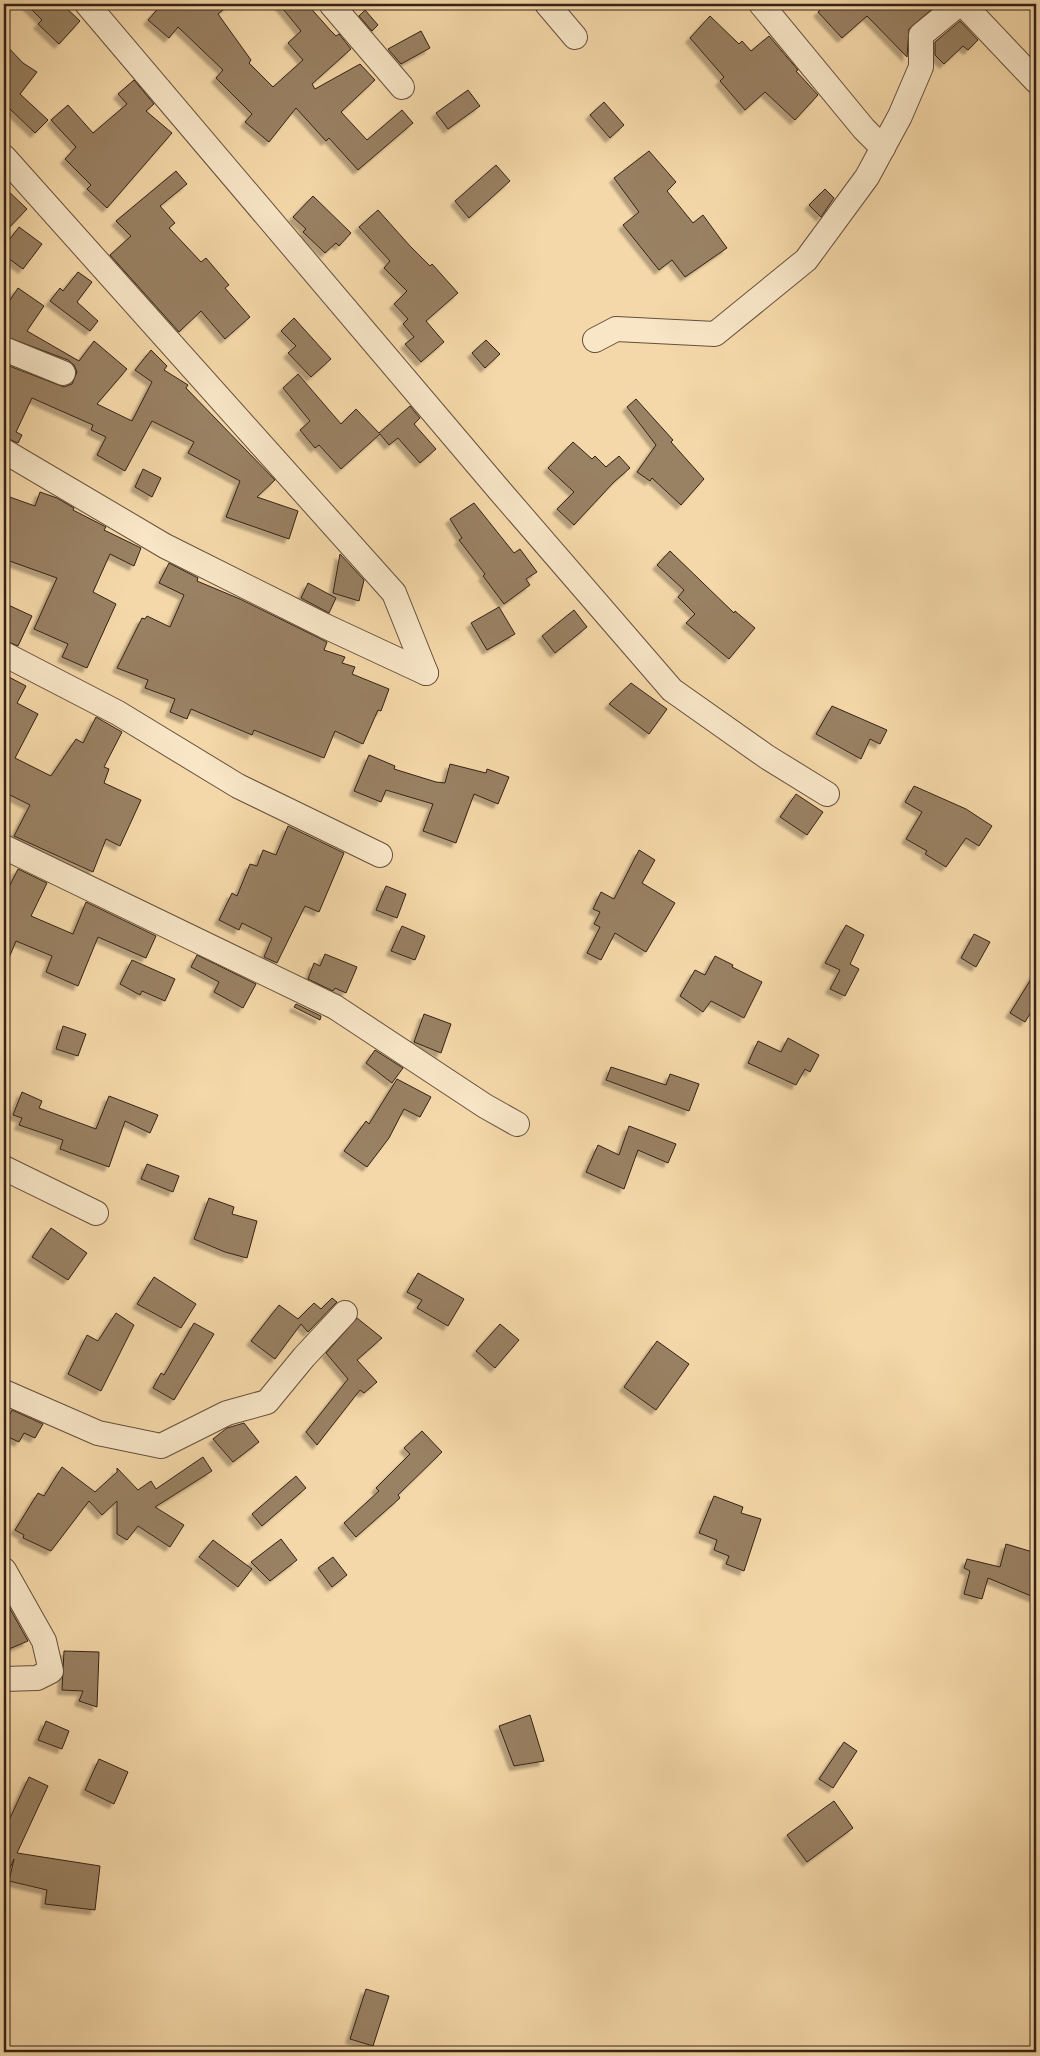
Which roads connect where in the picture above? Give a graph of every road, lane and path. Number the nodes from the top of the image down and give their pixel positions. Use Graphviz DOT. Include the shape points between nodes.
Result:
graph roads {
  1 [pos="87,4"];
  2 [pos="331,4"];
  3 [pos="547,4"];
  4 [pos="761,4"];
  5 [pos="959,4"];
  6 [pos="970,13"];
  7 [pos="575,37"];
  8 [pos="1036,81"];
  9 [pos="402,88"];
  10 [pos="883,148"];
  11 [pos="4,157"];
  12 [pos="595,340"];
  13 [pos="4,349"];
  14 [pos="63,373"];
  15 [pos="4,451"];
  16 [pos="4,654"];
  17 [pos="827,794"];
  18 [pos="4,847"];
  19 [pos="380,855"];
  20 [pos="517,1124"];
  21 [pos="4,1168"];
  22 [pos="96,1213"];
  23 [pos="345,1313"];
  24 [pos="4,1392"];
  25 [pos="4,1570"];
  26 [pos="4,1679"];
  1 -- 17 [label="street" via="672,690 767,757"];
  2 -- 9 [label="street"];
  3 -- 7 [label="street"];
  4 -- 10 [label="street" via="864,130"];
  5 -- 10 [label="street" via="921,35 921,66"];
  6 -- 8 [label="street"];
  10 -- 12 [label="street" via="867,177 806,260 715,334 616,329"];
  11 -- 15 [label="street" via="394,593 426,672 165,546"];
  13 -- 14 [label="street"];
  16 -- 19 [label="street" via="118,714 238,786"];
  18 -- 20 [label="street" via="336,1007"];
  21 -- 22 [label="street"];
  23 -- 24 [label="street" via="267,1402 227,1413 161,1446 98,1433"];
  25 -- 26 [label="street" via="44,1641 51,1671 37,1678"];
}
